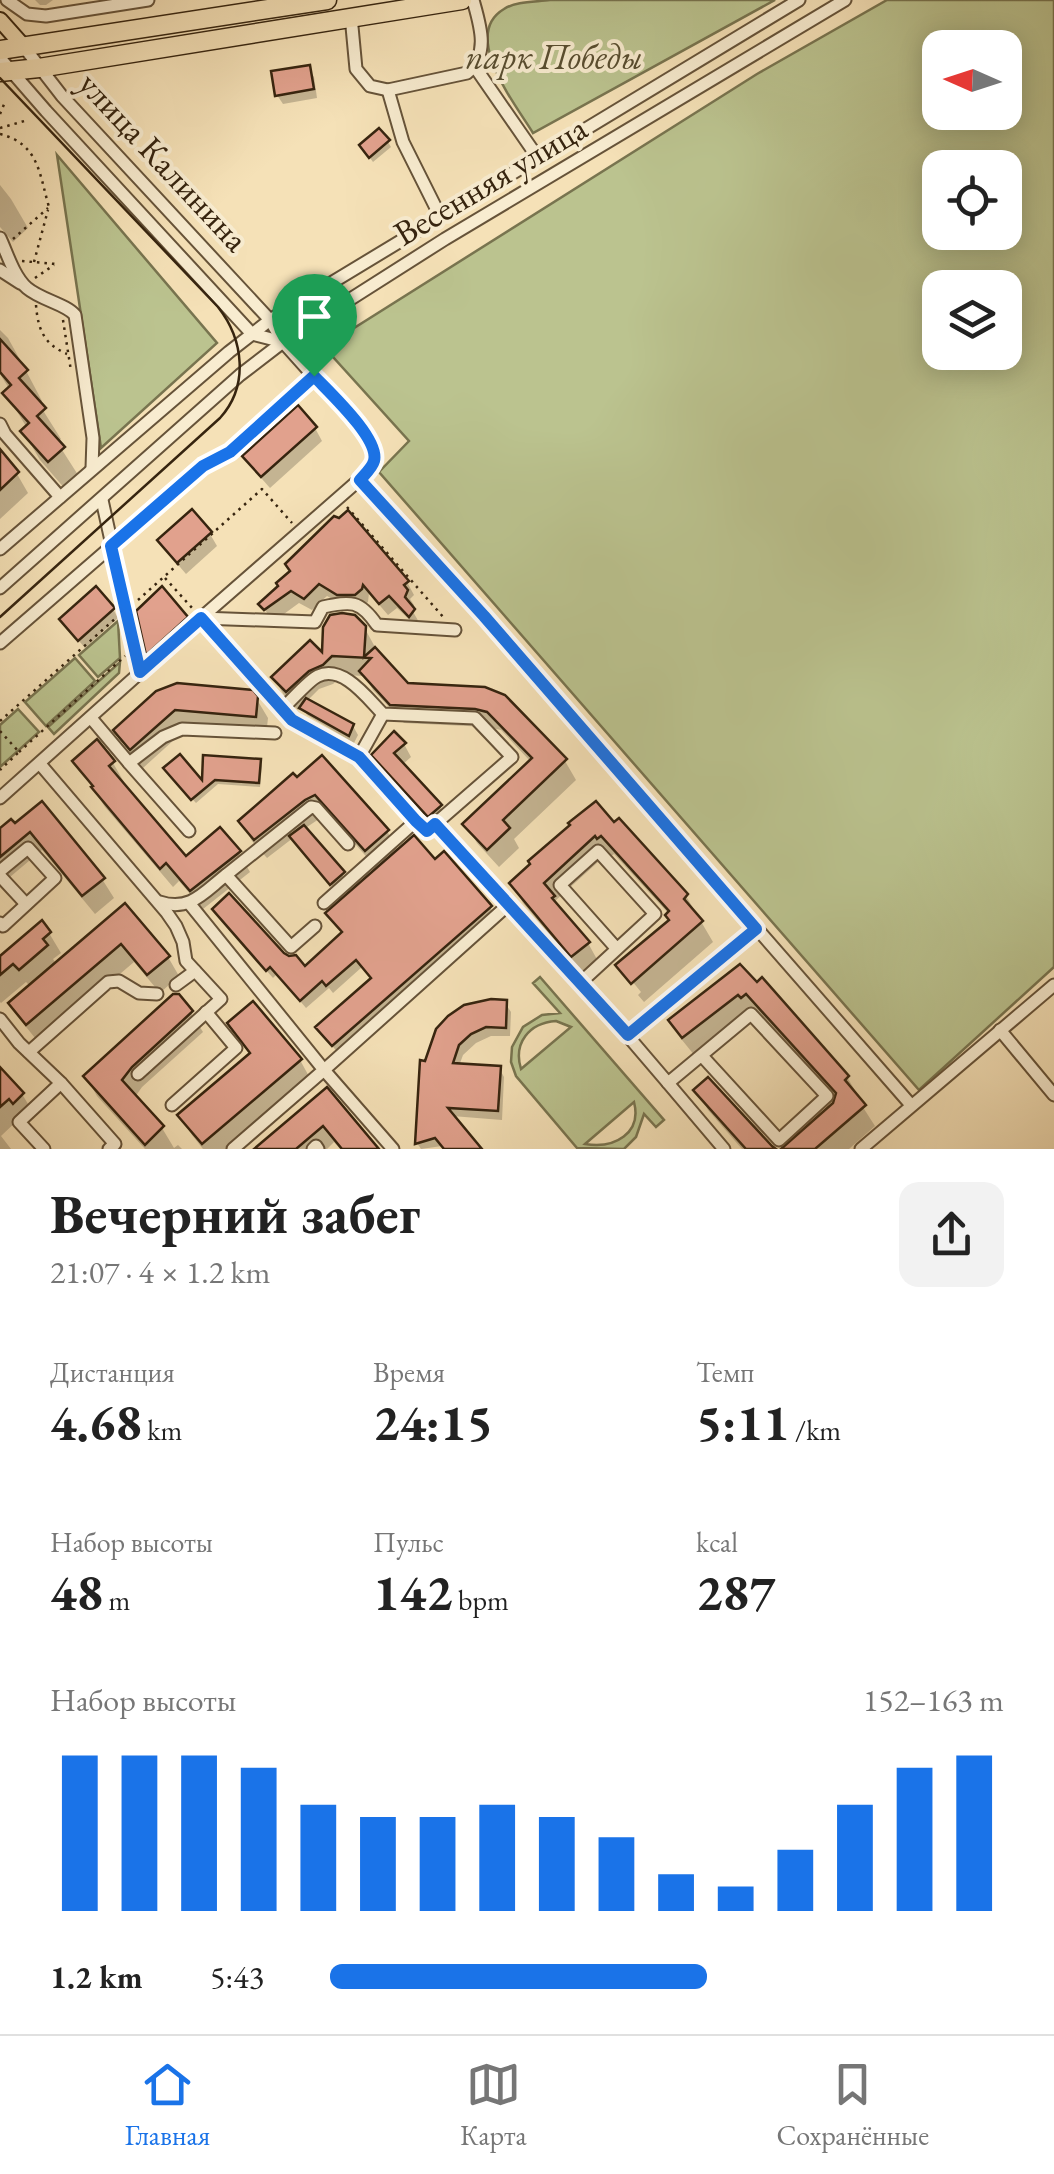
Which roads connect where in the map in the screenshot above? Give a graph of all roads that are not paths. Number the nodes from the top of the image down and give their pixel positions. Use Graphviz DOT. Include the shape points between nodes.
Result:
graph roads {
  1 [pos="6,0"];
  2 [pos="148,0"];
  3 [pos="327,0"];
  4 [pos="462,0"];
  5 [pos="473,0"];
  6 [pos="799,0"];
  7 [pos="844,0"];
  8 [pos="281,3"];
  9 [pos="76,6"];
  10 [pos="351,16"];
  11 [pos="0,20"];
  12 [pos="24,47"];
  13 [pos="0,50"];
  14 [pos="475,66"];
  15 [pos="4,67"];
  16 [pos="40,68"];
  17 [pos="388,90"];
  18 [pos="538,158"];
  19 [pos="440,216"];
  20 [pos="2,242"];
  21 [pos="0,270"];
  22 [pos="29,282"];
  23 [pos="270,320"];
  24 [pos="252,334"];
  25 [pos="283,342"];
  26 [pos="314,376"];
  27 [pos="2,432"];
  28 [pos="92,468"];
  29 [pos="360,480"];
  30 [pos="60,496"];
  31 [pos="102,500"];
  32 [pos="111,546"];
  33 [pos="0,549"];
  34 [pos="0,588"];
  35 [pos="201,618"];
  36 [pos="455,630"];
  37 [pos="0,643"];
  38 [pos="140,672"];
  39 [pos="282,709"];
  40 [pos="383,714"];
  41 [pos="90,718"];
  42 [pos="275,733"];
  43 [pos="359,757"];
  44 [pos="129,763"];
  45 [pos="40,764"];
  46 [pos="0,798"];
  47 [pos="416,821"];
  48 [pos="435,824"];
  49 [pos="190,831"];
  50 [pos="348,844"];
  51 [pos="0,874"];
  52 [pos="226,875"];
  53 [pos="155,899"];
  54 [pos="324,903"];
  55 [pos="26,904"];
  56 [pos="189,904"];
  57 [pos="508,905"];
  58 [pos="0,922"];
  59 [pos="315,926"];
  60 [pos="756,929"];
  61 [pos="617,948"];
  62 [pos="195,971"];
  63 [pos="579,984"];
  64 [pos="176,985"];
  65 [pos="1054,985"];
  66 [pos="157,994"];
  67 [pos="206,1012"];
  68 [pos="0,1020"];
  69 [pos="1000,1030"];
  70 [pos="628,1035"];
  71 [pos="29,1052"];
  72 [pos="702,1056"];
  73 [pos="324,1070"];
  74 [pos="138,1074"];
  75 [pos="61,1083"];
  76 [pos="668,1083"];
  77 [pos="1054,1095"];
  78 [pos="172,1105"];
  79 [pos="912,1105"];
  80 [pos="44,1149"];
  81 [pos="109,1149"];
  82 [pos="234,1149"];
  83 [pos="392,1149"];
  84 [pos="724,1149"];
  85 [pos="861,1149"];
  1 -- 9 [label="street" via="27,14 46,16"];
  2 -- 9 [label="street"];
  3 -- 8 [label="highway"];
  4 -- 10 [label="highway"];
  5 -- 14 [label="street" via="483,46"];
  6 -- 18 [label="street, Весенняя улица"];
  7 -- 25 [label="street, Весенняя улица"];
  8 -- 12 [label="highway"];
  10 -- 16 [label="highway"];
  10 -- 17 [label="street" via="356,69 370,86"];
  11 -- 12 [label="main road, улица Калинина"];
  12 -- 13 [label="highway"];
  12 -- 16 [label="street, улица Калинина"];
  14 -- 17 [label="street"];
  14 -- 18 [label="street"];
  15 -- 16 [label="highway"];
  15 -- 24 [label="street, улица Калинина"];
  16 -- 23 [label="street, улица Калинина"];
  17 -- 19 [label="street" via="402,142"];
  18 -- 19 [label="street, Весенняя улица"];
  19 -- 23 [label="street, Весенняя улица"];
  20 -- 22 [label="street"];
  21 -- 22 [label="street"];
  22 -- 28 [label="street" via="75,314"];
  23 -- 24 [label="street, Весенняя улица"];
  23 -- 25 [label="street, улица Калинина"];
  24 -- 25 [label="street"];
  24 -- 28 [label="street, Весенняя улица"];
  25 -- 26 [label="street, улица Калинина"];
  25 -- 31 [label="street, Весенняя улица"];
  26 -- 29 [label="street, улица Калинина" via="375,449 374,465"];
  26 -- 32 [label="street"];
  27 -- 30 [label="street"];
  28 -- 30 [label="street, Весенняя улица"];
  29 -- 35 [label="street"];
  29 -- 60 [label="street"];
  30 -- 33 [label="street, Весенняя улица"];
  31 -- 32 [label="street"];
  31 -- 34 [label="street, Весенняя улица"];
  32 -- 37 [label="street"];
  32 -- 38 [label="street"];
  35 -- 36 [label="street" via="315,622 323,607 346,602 366,608 378,625"];
  35 -- 38 [label="street"];
  35 -- 39 [label="street"];
  38 -- 41 [label="street"];
  39 -- 40 [label="street" via="318,676 335,674"];
  39 -- 43 [label="street"];
  40 -- 43 [label="street"];
  40 -- 48 [label="street" via="474,718 512,758"];
  41 -- 44 [label="street"];
  41 -- 45 [label="street"];
  42 -- 44 [label="street" via="182,728"];
  43 -- 47 [label="street"];
  44 -- 49 [label="street"];
  45 -- 46 [label="street"];
  45 -- 53 [label="street"];
  47 -- 48 [label="street" via="427,831"];
  47 -- 54 [label="street"];
  48 -- 57 [label="street"];
  50 -- 52 [label="street" via="311,807"];
  51 -- 55 [label="street"];
  51 -- 55 [label="street" via="28,848 56,878"];
  52 -- 56 [label="street"];
  52 -- 59 [label="street" via="291,947"];
  53 -- 56 [label="street"];
  53 -- 62 [label="street" via="176,926"];
  55 -- 58 [label="street"];
  56 -- 73 [label="street"];
  57 -- 63 [label="street"];
  57 -- 73 [label="street"];
  60 -- 70 [label="street"];
  60 -- 79 [label="street"];
  61 -- 61 [label="street" via="655,914 598,851 560,886"];
  61 -- 63 [label="street"];
  62 -- 64 [label="street"];
  62 -- 67 [label="street" via="220,999"];
  63 -- 70 [label="street"];
  65 -- 69 [label="street"];
  66 -- 71 [label="street" via="108,982"];
  67 -- 74 [label="street"];
  67 -- 78 [label="street" via="236,1048"];
  68 -- 71 [label="street"];
  69 -- 77 [label="street"];
  69 -- 79 [label="street"];
  70 -- 76 [label="street"];
  71 -- 75 [label="street"];
  72 -- 72 [label="street" via="751,1014 827,1096 779,1140"];
  72 -- 76 [label="street"];
  73 -- 82 [label="street"];
  73 -- 83 [label="street"];
  75 -- 80 [label="street" via="19,1122"];
  75 -- 81 [label="street" via="115,1144"];
  76 -- 84 [label="street"];
  79 -- 85 [label="street"];
}
